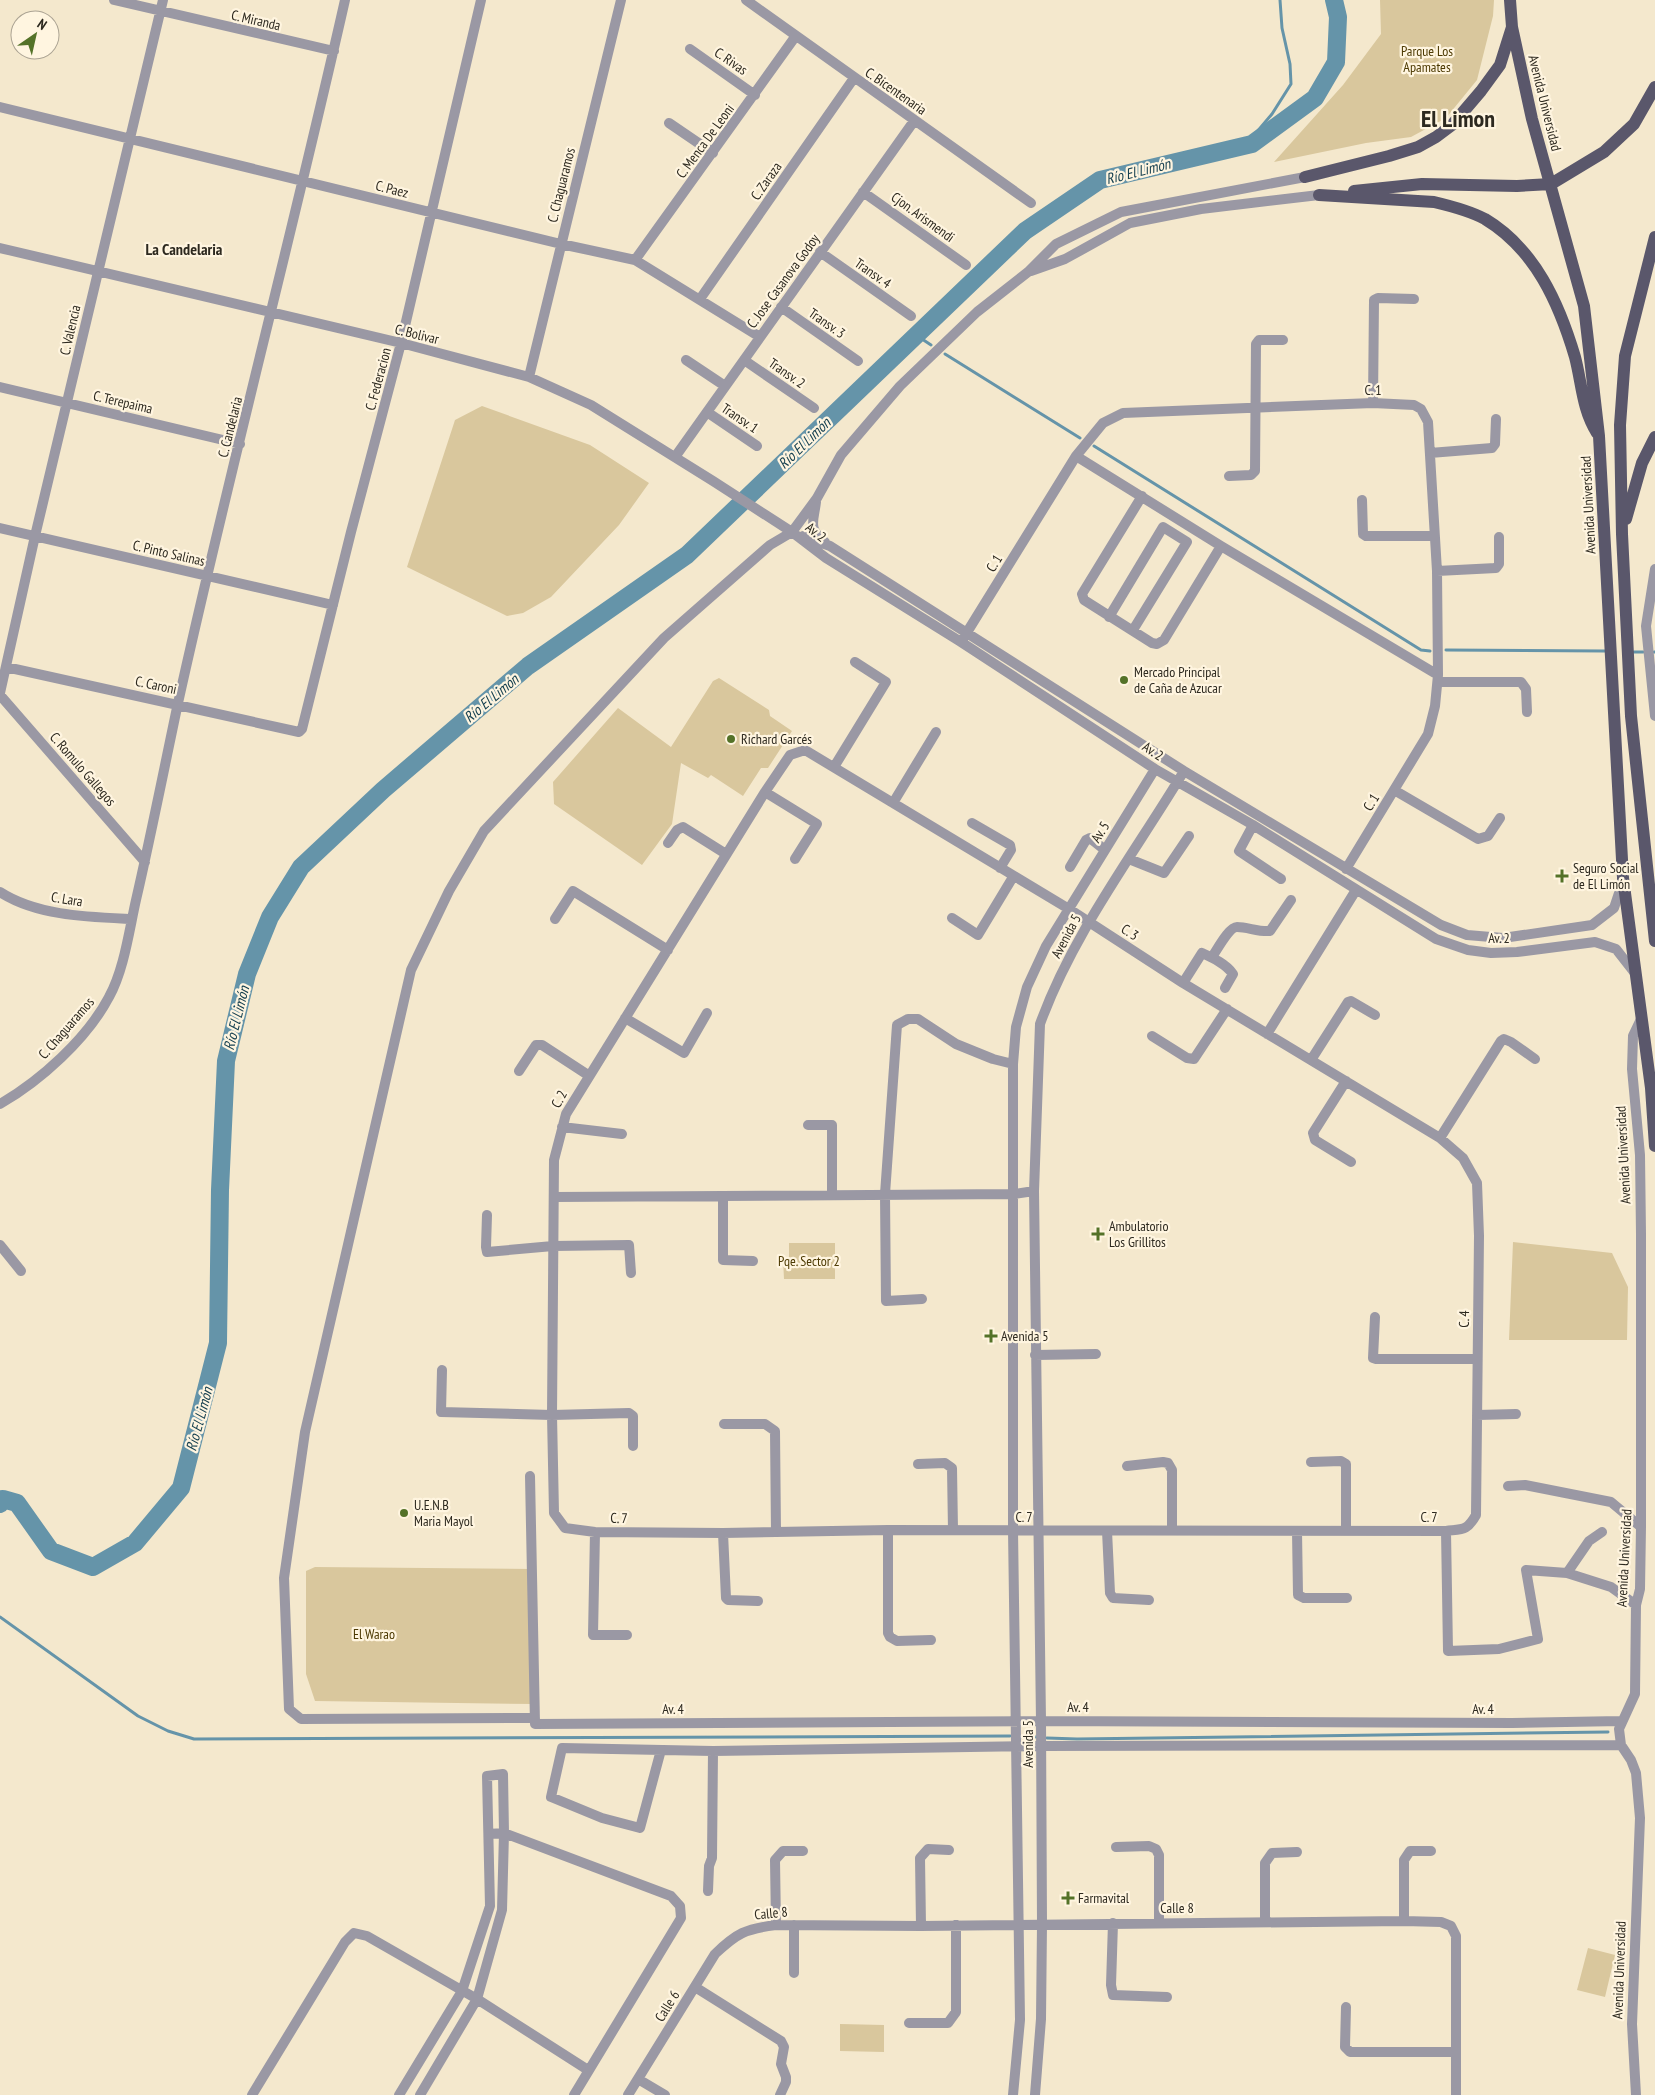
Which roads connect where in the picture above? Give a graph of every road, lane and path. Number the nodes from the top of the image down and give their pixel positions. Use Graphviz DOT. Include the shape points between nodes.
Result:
graph roads {
  1 [pos="114,0"];
  2 [pos="163,0"];
  3 [pos="345,0"];
  4 [pos="481,0"];
  5 [pos="621,0"];
  6 [pos="746,0"];
  7 [pos="1510,0"];
  8 [pos="160,12"];
  9 [pos="1512,27"];
  10 [pos="796,37"];
  11 [pos="690,49"];
  12 [pos="334,51"];
  13 [pos="854,78"];
  14 [pos="1655,86"];
  15 [pos="755,95"];
  16 [pos="0,108"];
  17 [pos="914,120"];
  18 [pos="668,123"];
  19 [pos="128,139"];
  20 [pos="713,153"];
  21 [pos="1305,177"];
  22 [pos="303,181"];
  23 [pos="1551,184"];
  24 [pos="863,192"];
  25 [pos="1319,195"];
  26 [pos="1031,203"];
  27 [pos="432,213"];
  28 [pos="1655,237"];
  29 [pos="561,244"];
  30 [pos="0,248"];
  31 [pos="820,252"];
  32 [pos="635,260"];
  33 [pos="966,265"];
  34 [pos="98,272"];
  35 [pos="1028,272"];
  36 [pos="700,299"];
  37 [pos="1414,299"];
  38 [pos="781,308"];
  39 [pos="272,313"];
  40 [pos="911,316"];
  41 [pos="760,337"];
  42 [pos="1283,340"];
  43 [pos="401,343"];
  44 [pos="686,360"];
  45 [pos="744,360"];
  46 [pos="858,361"];
  47 [pos="529,377"];
  48 [pos="725,386"];
  49 [pos="0,387"];
  50 [pos="67,403"];
  51 [pos="1373,403"];
  52 [pos="814,408"];
  53 [pos="1256,408"];
  54 [pos="707,412"];
  55 [pos="1496,419"];
  56 [pos="1599,436"];
  57 [pos="1655,437"];
  58 [pos="240,444"];
  59 [pos="757,446"];
  60 [pos="1430,453"];
  61 [pos="1076,456"];
  62 [pos="675,457"];
  63 [pos="1228,476"];
  64 [pos="1142,496"];
  65 [pos="817,498"];
  66 [pos="1362,500"];
  67 [pos="0,528"];
  68 [pos="792,532"];
  69 [pos="1622,534"];
  70 [pos="35,536"];
  71 [pos="1434,536"];
  72 [pos="1499,537"];
  73 [pos="830,546"];
  74 [pos="1221,546"];
  75 [pos="1655,569"];
  76 [pos="1437,571"];
  77 [pos="208,576"];
  78 [pos="333,605"];
  79 [pos="1109,617"];
  80 [pos="1132,630"];
  81 [pos="967,632"];
  82 [pos="961,642"];
  83 [pos="855,662"];
  84 [pos="6,667"];
  85 [pos="1438,678"];
  86 [pos="0,694"];
  87 [pos="178,704"];
  88 [pos="1527,712"];
  89 [pos="1655,716"];
  90 [pos="299,732"];
  91 [pos="936,732"];
  92 [pos="805,750"];
  93 [pos="834,766"];
  94 [pos="1155,769"];
  95 [pos="1184,771"];
  96 [pos="1177,782"];
  97 [pos="1394,790"];
  98 [pos="765,792"];
  99 [pos="893,803"];
  100 [pos="1500,818"];
  101 [pos="972,823"];
  102 [pos="1254,825"];
  103 [pos="1189,836"];
  104 [pos="668,843"];
  105 [pos="1644,845"];
  106 [pos="1105,850"];
  107 [pos="726,854"];
  108 [pos="795,858"];
  109 [pos="1129,859"];
  110 [pos="1655,861"];
  111 [pos="145,862"];
  112 [pos="1070,867"];
  113 [pos="1000,868"];
  114 [pos="1346,869"];
  115 [pos="1013,877"];
  116 [pos="1624,878"];
  117 [pos="1281,879"];
  118 [pos="1356,890"];
  119 [pos="0,892"];
  120 [pos="1291,900"];
  121 [pos="1069,909"];
  122 [pos="952,918"];
  123 [pos="132,919"];
  124 [pos="555,919"];
  125 [pos="1088,922"];
  126 [pos="1655,941"];
  127 [pos="668,950"];
  128 [pos="1212,957"];
  129 [pos="1634,972"];
  130 [pos="1183,983"];
  131 [pos="1225,988"];
  132 [pos="1227,1009"];
  133 [pos="707,1013"];
  134 [pos="1374,1015"];
  135 [pos="1642,1016"];
  136 [pos="625,1018"];
  137 [pos="1268,1034"];
  138 [pos="1152,1036"];
  139 [pos="1535,1059"];
  140 [pos="1311,1060"];
  141 [pos="1013,1064"];
  142 [pos="519,1071"];
  143 [pos="588,1076"];
  144 [pos="1346,1081"];
  145 [pos="0,1104"];
  146 [pos="808,1125"];
  147 [pos="562,1127"];
  148 [pos="622,1134"];
  149 [pos="1440,1138"];
  150 [pos="1655,1146"];
  151 [pos="1351,1162"];
  152 [pos="1034,1191"];
  153 [pos="885,1194"];
  154 [pos="1014,1194"];
  155 [pos="832,1195"];
  156 [pos="554,1197"];
  157 [pos="723,1197"];
  158 [pos="487,1215"];
  159 [pos="0,1245"];
  160 [pos="553,1246"];
  161 [pos="753,1261"];
  162 [pos="20,1271"];
  163 [pos="631,1273"];
  164 [pos="922,1299"];
  165 [pos="1375,1317"];
  166 [pos="1096,1354"];
  167 [pos="1035,1355"];
  168 [pos="1477,1359"];
  169 [pos="442,1370"];
  170 [pos="1516,1414"];
  171 [pos="552,1415"];
  172 [pos="1477,1415"];
  173 [pos="724,1424"];
  174 [pos="633,1446"];
  175 [pos="1310,1462"];
  176 [pos="918,1464"];
  177 [pos="1128,1466"];
  178 [pos="530,1476"];
  179 [pos="1508,1486"];
  180 [pos="1476,1515"];
  181 [pos="1641,1527"];
  182 [pos="565,1528"];
  183 [pos="888,1530"];
  184 [pos="953,1530"];
  185 [pos="1013,1530"];
  186 [pos="1038,1530"];
  187 [pos="1172,1530"];
  188 [pos="1346,1530"];
  189 [pos="1107,1531"];
  190 [pos="1297,1531"];
  191 [pos="1446,1531"];
  192 [pos="595,1532"];
  193 [pos="776,1532"];
  194 [pos="1602,1532"];
  195 [pos="723,1533"];
  196 [pos="1567,1573"];
  197 [pos="1347,1598"];
  198 [pos="1149,1600"];
  199 [pos="758,1601"];
  200 [pos="1636,1605"];
  201 [pos="627,1635"];
  202 [pos="931,1640"];
  203 [pos="535,1721"];
  204 [pos="1016,1721"];
  205 [pos="1041,1721"];
  206 [pos="1621,1721"];
  207 [pos="1621,1745"];
  208 [pos="1041,1746"];
  209 [pos="1016,1747"];
  210 [pos="661,1750"];
  211 [pos="713,1750"];
  212 [pos="489,1834"];
  213 [pos="504,1834"];
  214 [pos="1116,1846"];
  215 [pos="949,1850"];
  216 [pos="803,1851"];
  217 [pos="1432,1851"];
  218 [pos="1297,1852"];
  219 [pos="708,1891"];
  220 [pos="1404,1921"];
  221 [pos="1159,1922"];
  222 [pos="1265,1922"];
  223 [pos="1113,1923"];
  224 [pos="1020,1924"];
  225 [pos="1042,1924"];
  226 [pos="776,1925"];
  227 [pos="794,1925"];
  228 [pos="956,1925"];
  229 [pos="921,1926"];
  230 [pos="734,1936"];
  231 [pos="794,1973"];
  232 [pos="695,1987"];
  233 [pos="462,1991"];
  234 [pos="1167,1997"];
  235 [pos="477,2000"];
  236 [pos="1346,2007"];
  237 [pos="910,2023"];
  238 [pos="1456,2052"];
  239 [pos="588,2070"];
  240 [pos="638,2079"];
  241 [pos="252,2095"];
  242 [pos="399,2095"];
  243 [pos="420,2095"];
  244 [pos="574,2095"];
  245 [pos="628,2095"];
  246 [pos="665,2095"];
  247 [pos="780,2095"];
  248 [pos="1013,2095"];
  249 [pos="1035,2095"];
  250 [pos="1456,2095"];
  251 [pos="1636,2095"];
  1 -- 8 [label="street, C. Miranda"];
  2 -- 8 [label="street, C. Valencia"];
  3 -- 12 [label="street, C. Candelaria"];
  4 -- 27 [label="street, C. Federacion"];
  5 -- 29 [label="street, C. Chaguaramos"];
  6 -- 10 [label="street, C. Bicentenaria"];
  7 -- 9 [label="main road, Avenida Universidad"];
  8 -- 12 [label="street, C. Miranda"];
  8 -- 19 [label="street, C. Valencia"];
  9 -- 21 [label="main road" via="1500,65 1452,125 1436,138 1389,156"];
  9 -- 23 [label="main road, Avenida Universidad" via="1532,119"];
  10 -- 13 [label="street, C. Bicentenaria"];
  10 -- 15 [label="street, C. Menca De Leoni"];
  11 -- 15 [label="street, C. Rivas"];
  12 -- 22 [label="street, C. Candelaria"];
  13 -- 17 [label="street, C. Bicentenaria"];
  13 -- 36 [label="street, C. Zaraza"];
  14 -- 23 [label="main road" via="1634,124 1604,152"];
  15 -- 20 [label="street, C. Menca De Leoni"];
  16 -- 19 [label="street, C. Paez"];
  17 -- 24 [label="street, C. Jose Casanova Godoy"];
  17 -- 26 [label="street, C. Bicentenaria"];
  18 -- 20 [label="street"];
  19 -- 22 [label="street, C. Paez"];
  19 -- 34 [label="street, C. Valencia"];
  20 -- 32 [label="street, C. Menca De Leoni"];
  21 -- 35 [label="street" via="1121,212 1056,244"];
  22 -- 27 [label="street, C. Paez"];
  22 -- 39 [label="street, C. Candelaria"];
  23 -- 25 [label="main road" via="1422,184"];
  23 -- 56 [label="main road, Avenida Universidad" via="1584,306"];
  24 -- 31 [label="street, C. Jose Casanova Godoy"];
  24 -- 33 [label="street, Cjon. Arismendi"];
  25 -- 35 [label="street" via="1201,209 1130,223 1066,258"];
  25 -- 56 [label="main road" via="1434,202 1452,206 1484,219 1516,244 1539,271 1558,310 1575,357 1588,419"];
  27 -- 29 [label="street, C. Paez"];
  27 -- 43 [label="street, C. Federacion"];
  28 -- 69 [label="main road" via="1626,356 1620,425"];
  29 -- 32 [label="street, C. Paez"];
  29 -- 47 [label="street, C. Chaguaramos"];
  30 -- 34 [label="street, C. Bolivar"];
  31 -- 38 [label="street, C. Jose Casanova Godoy"];
  31 -- 40 [label="street, Transv. 4"];
  32 -- 36 [label="street, C. Paez"];
  34 -- 39 [label="street, C. Bolivar"];
  34 -- 50 [label="street, C. Valencia"];
  35 -- 65 [label="street" via="977,312 900,386 841,455"];
  36 -- 41 [label="street, C. Paez"];
  37 -- 51 [label="street" via="1374,300"];
  38 -- 41 [label="street, C. Jose Casanova Godoy"];
  38 -- 46 [label="street, Transv. 3"];
  39 -- 43 [label="street, C. Bolivar"];
  39 -- 58 [label="street, C. Candelaria"];
  41 -- 45 [label="street, C. Jose Casanova Godoy"];
  42 -- 53 [label="street" via="1259,340 1256,344"];
  43 -- 47 [label="street, C. Bolivar"];
  43 -- 78 [label="street, C. Federacion"];
  44 -- 48 [label="street"];
  45 -- 48 [label="street, C. Jose Casanova Godoy"];
  45 -- 52 [label="street, Transv. 2"];
  47 -- 62 [label="street, C. Bolivar" via="591,405"];
  48 -- 54 [label="street, C. Jose Casanova Godoy"];
  49 -- 50 [label="street, C. Terepaima"];
  50 -- 58 [label="street, C. Terepaima"];
  50 -- 70 [label="street, C. Valencia"];
  51 -- 53 [label="street, C. 1"];
  51 -- 60 [label="street, C. 1" via="1414,405 1421,409 1428,422"];
  53 -- 61 [label="street, C. 1" via="1123,413 1103,423"];
  53 -- 63 [label="street" via="1255,471 1251,475"];
  54 -- 59 [label="street, Transv. 1"];
  54 -- 62 [label="street, C. Jose Casanova Godoy"];
  55 -- 60 [label="street" via="1492,448"];
  56 -- 116 [label="main road, Avenida Universidad"];
  57 -- 69 [label="main road" via="1642,463"];
  58 -- 77 [label="street, C. Candelaria"];
  60 -- 71 [label="street, C. 1"];
  61 -- 64 [label="street"];
  61 -- 81 [label="street, C. 1"];
  62 -- 68 [label="street, C. Bolivar"];
  64 -- 74 [label="street"];
  64 -- 79 [label="street" via="1082,594 1084,600"];
  65 -- 68 [label="street"];
  65 -- 73 [label="street" via="812,522 819,538"];
  66 -- 71 [label="street" via="1363,534 1366,536"];
  67 -- 70 [label="street, C. Pinto Salinas"];
  68 -- 73 [label="street, Av. 2"];
  68 -- 82 [label="street, Av. 2" via="826,558"];
  68 -- 203 [label="street, Av. 4" via="770,545 664,638 484,831 449,891 411,970 305,1432 284,1578 289,1709 301,1719"];
  69 -- 105 [label="main road" via="1631,716"];
  70 -- 77 [label="street, C. Pinto Salinas"];
  70 -- 84 [label="street, C. Valencia"];
  71 -- 76 [label="street, C. 1"];
  72 -- 76 [label="street" via="1499,564 1496,568"];
  73 -- 81 [label="street, Av. 2"];
  74 -- 80 [label="street" via="1164,640 1152,643"];
  74 -- 85 [label="street"];
  75 -- 89 [label="street" via="1646,626"];
  76 -- 85 [label="street, C. 1"];
  77 -- 78 [label="street, C. Pinto Salinas"];
  77 -- 87 [label="street, C. Candelaria"];
  78 -- 90 [label="street, C. Federacion"];
  79 -- 80 [label="street"];
  79 -- 80 [label="street" via="1164,527 1187,542"];
  81 -- 82 [label="street, C. 1"];
  81 -- 95 [label="street, Av. 2"];
  82 -- 94 [label="street, Av. 2"];
  83 -- 93 [label="street" via="886,682"];
  84 -- 86 [label="street, C. Valencia"];
  84 -- 87 [label="street, C. Caroni"];
  85 -- 88 [label="street" via="1521,682 1526,689"];
  85 -- 97 [label="street, C. 1" via="1428,734"];
  86 -- 111 [label="street, C. Romulo Gallegos"];
  87 -- 90 [label="street, C. Caroni"];
  87 -- 111 [label="street, C. Candelaria"];
  91 -- 99 [label="street"];
  92 -- 93 [label="street, C. 3"];
  92 -- 98 [label="street, C. 2" via="790,755"];
  93 -- 99 [label="street, C. 3"];
  94 -- 96 [label="street, Av. 2"];
  94 -- 106 [label="street, Av. 5"];
  95 -- 96 [label="street, Avenida 5"];
  95 -- 114 [label="street, Av. 2"];
  96 -- 102 [label="street, Av. 2"];
  96 -- 109 [label="street, Avenida 5"];
  97 -- 100 [label="street" via="1478,839 1488,836"];
  97 -- 114 [label="street, C. 1"];
  98 -- 107 [label="street, C. 2"];
  98 -- 108 [label="street" via="817,824"];
  99 -- 113 [label="street, C. 3"];
  101 -- 113 [label="street" via="1010,845 1011,850"];
  102 -- 117 [label="street" via="1239,851"];
  102 -- 118 [label="street, Av. 2"];
  103 -- 109 [label="street" via="1164,873"];
  104 -- 107 [label="street" via="683,827"];
  105 -- 110 [label="street"];
  105 -- 126 [label="main road"];
  106 -- 112 [label="street" via="1090,838"];
  106 -- 121 [label="street, Av. 5"];
  107 -- 127 [label="street, C. 2"];
  109 -- 125 [label="street, Avenida 5"];
  111 -- 123 [label="street, C. Chaguaramos"];
  113 -- 115 [label="street, C. 3"];
  114 -- 116 [label="street, Av. 2" via="1441,925 1467,935 1503,938 1592,925 1614,908"];
  115 -- 121 [label="street, C. 3"];
  115 -- 122 [label="street" via="978,935"];
  116 -- 129 [label="main road, Avenida Universidad"];
  118 -- 129 [label="street, Av. 2" via="1436,939 1468,950 1517,952 1595,942 1616,949"];
  118 -- 137 [label="street"];
  119 -- 123 [label="street, C. Lara" via="27,905 51,911"];
  120 -- 128 [label="street" via="1270,931 1236,926 1230,929"];
  121 -- 125 [label="street, C. 3"];
  121 -- 141 [label="street, Avenida 5" via="1046,946 1027,987 1016,1027"];
  123 -- 145 [label="street, C. Chaguaramos" via="115,984 91,1024 36,1080"];
  124 -- 127 [label="street" via="573,890"];
  125 -- 130 [label="street, C. 3"];
  125 -- 152 [label="street, Avenida 5" via="1048,1000 1040,1024"];
  127 -- 136 [label="street, C. 2"];
  128 -- 130 [label="street" via="1202,954"];
  128 -- 131 [label="street" via="1233,974"];
  129 -- 135 [label="main road, Avenida Universidad"];
  130 -- 132 [label="street, C. 3"];
  132 -- 137 [label="street, C. 3"];
  132 -- 138 [label="street" via="1194,1059"];
  133 -- 136 [label="street" via="684,1052"];
  134 -- 140 [label="street" via="1352,1001 1348,1002"];
  135 -- 150 [label="main road, Avenida Universidad"];
  135 -- 181 [label="street, Avenida Universidad" via="1633,1036 1632,1069 1640,1155"];
  136 -- 143 [label="street, C. 2"];
  137 -- 140 [label="street, C. 3"];
  139 -- 149 [label="street" via="1511,1042 1501,1041"];
  140 -- 144 [label="street, C. 3"];
  141 -- 153 [label="street" via="956,1044 918,1019 908,1019 897,1025"];
  141 -- 154 [label="street, Avenida 5"];
  142 -- 143 [label="street" via="536,1045 542,1045"];
  143 -- 147 [label="street, C. 2"];
  144 -- 149 [label="street, C. 3"];
  144 -- 151 [label="street" via="1313,1133 1315,1140"];
  146 -- 155 [label="street" via="832,1125"];
  147 -- 148 [label="street"];
  147 -- 156 [label="street, C. 2" via="554,1160"];
  149 -- 168 [label="street, C. 4" via="1463,1158 1477,1183"];
  152 -- 154 [label="street"];
  152 -- 167 [label="street, Avenida 5"];
  153 -- 154 [label="street"];
  153 -- 155 [label="street"];
  153 -- 164 [label="street" via="886,1301"];
  154 -- 185 [label="street, Avenida 5"];
  155 -- 157 [label="street"];
  156 -- 157 [label="street"];
  156 -- 160 [label="street, C. 2"];
  157 -- 161 [label="street" via="723,1260"];
  158 -- 160 [label="street" via="487,1252"];
  159 -- 162 [label="street"];
  160 -- 163 [label="street" via="629,1245"];
  160 -- 171 [label="street, C. 2"];
  165 -- 168 [label="street" via="1373,1358"];
  166 -- 167 [label="street"];
  167 -- 186 [label="street, Avenida 5"];
  168 -- 172 [label="street, C. 4"];
  169 -- 171 [label="street" via="441,1412"];
  170 -- 172 [label="street"];
  171 -- 174 [label="street" via="629,1413 633,1416"];
  171 -- 182 [label="street, C. 2" via="554,1513"];
  172 -- 180 [label="street, C. 4"];
  173 -- 193 [label="street" via="765,1424 775,1431"];
  175 -- 188 [label="street" via="1341,1460 1346,1464"];
  176 -- 184 [label="street" via="945,1463 952,1468"];
  177 -- 187 [label="street" via="1168,1464 1172,1470"];
  178 -- 203 [label="street"];
  179 -- 181 [label="street" via="1526,1484 1611,1502"];
  180 -- 191 [label="street, C. 7" via="1470,1526"];
  181 -- 200 [label="street, Avenida Universidad" via="1640,1589"];
  182 -- 192 [label="street, C. 7"];
  183 -- 184 [label="street, C. 7"];
  183 -- 193 [label="street, C. 7"];
  183 -- 202 [label="street" via="888,1634 897,1640"];
  184 -- 185 [label="street, C. 7"];
  185 -- 186 [label="street, C. 7"];
  185 -- 204 [label="street, Avenida 5"];
  186 -- 189 [label="street, C. 7"];
  186 -- 205 [label="street, Avenida 5"];
  187 -- 189 [label="street, C. 7"];
  187 -- 190 [label="street, C. 7"];
  188 -- 190 [label="street, C. 7"];
  188 -- 191 [label="street, C. 7"];
  189 -- 198 [label="street" via="1110,1593 1113,1598"];
  190 -- 197 [label="street" via="1298,1595 1304,1598"];
  191 -- 196 [label="street" via="1448,1651 1499,1649 1538,1640 1526,1570"];
  192 -- 195 [label="street, C. 7"];
  192 -- 201 [label="street" via="593,1635"];
  193 -- 195 [label="street, C. 7"];
  194 -- 196 [label="street" via="1589,1541"];
  195 -- 199 [label="street" via="726,1598"];
  196 -- 200 [label="street" via="1610,1587"];
  200 -- 206 [label="street, Avenida Universidad" via="1635,1694 1630,1710"];
  203 -- 204 [label="street, Av. 4"];
  204 -- 205 [label="street, Av. 4"];
  204 -- 209 [label="street, Avenida 5"];
  205 -- 206 [label="street, Av. 4"];
  205 -- 208 [label="street, Avenida 5"];
  206 -- 207 [label="street, Avenida Universidad"];
  207 -- 208 [label="street"];
  207 -- 251 [label="street, Avenida Universidad" via="1636,1773 1640,1818 1632,2024"];
  208 -- 209 [label="street"];
  208 -- 225 [label="street, Avenida 5"];
  209 -- 211 [label="street"];
  209 -- 224 [label="street, Avenida 5"];
  210 -- 210 [label="street" via="640,1828 602,1818 551,1797 562,1748"];
  210 -- 211 [label="street"];
  211 -- 219 [label="street" via="712,1858"];
  212 -- 213 [label="street"];
  212 -- 213 [label="street" via="487,1776 503,1774"];
  212 -- 233 [label="street" via="490,1906"];
  213 -- 235 [label="street" via="502,1910"];
  213 -- 239 [label="street" via="671,1896 680,1906 681,1918"];
  214 -- 221 [label="street" via="1156,1849"];
  215 -- 229 [label="street" via="928,1849 920,1858"];
  216 -- 226 [label="street" via="783,1850 775,1860"];
  217 -- 220 [label="street" via="1410,1851 1404,1860"];
  218 -- 222 [label="street" via="1272,1853 1265,1863"];
  220 -- 222 [label="street, Calle 8"];
  220 -- 238 [label="street, Calle 8" via="1441,1922 1451,1926 1456,1936"];
  221 -- 222 [label="street, Calle 8"];
  221 -- 223 [label="street, Calle 8"];
  223 -- 225 [label="street, Calle 8"];
  223 -- 234 [label="street" via="1113,1995"];
  224 -- 225 [label="street, Calle 8"];
  224 -- 228 [label="street, Calle 8"];
  224 -- 248 [label="street, Avenida 5" via="1020,2020"];
  225 -- 249 [label="street, Avenida 5" via="1041,2019"];
  226 -- 227 [label="street, Calle 8"];
  226 -- 230 [label="street, Calle 8" via="752,1928"];
  227 -- 229 [label="street, Calle 8"];
  227 -- 231 [label="street"];
  228 -- 229 [label="street, Calle 8"];
  228 -- 237 [label="street" via="956,2012 948,2023"];
  230 -- 232 [label="street, Calle 6" via="715,1954"];
  232 -- 240 [label="street, Calle 6"];
  232 -- 247 [label="street" via="781,2041 784,2047 781,2064 786,2082"];
  233 -- 235 [label="street"];
  233 -- 241 [label="street" via="367,1936 354,1933 345,1942"];
  233 -- 242 [label="street"];
  235 -- 239 [label="street"];
  235 -- 243 [label="street"];
  236 -- 238 [label="street" via="1345,2047 1350,2052"];
  238 -- 250 [label="street, Calle 8"];
  239 -- 244 [label="street"];
  240 -- 245 [label="street, Calle 6"];
  240 -- 246 [label="street"];
}
